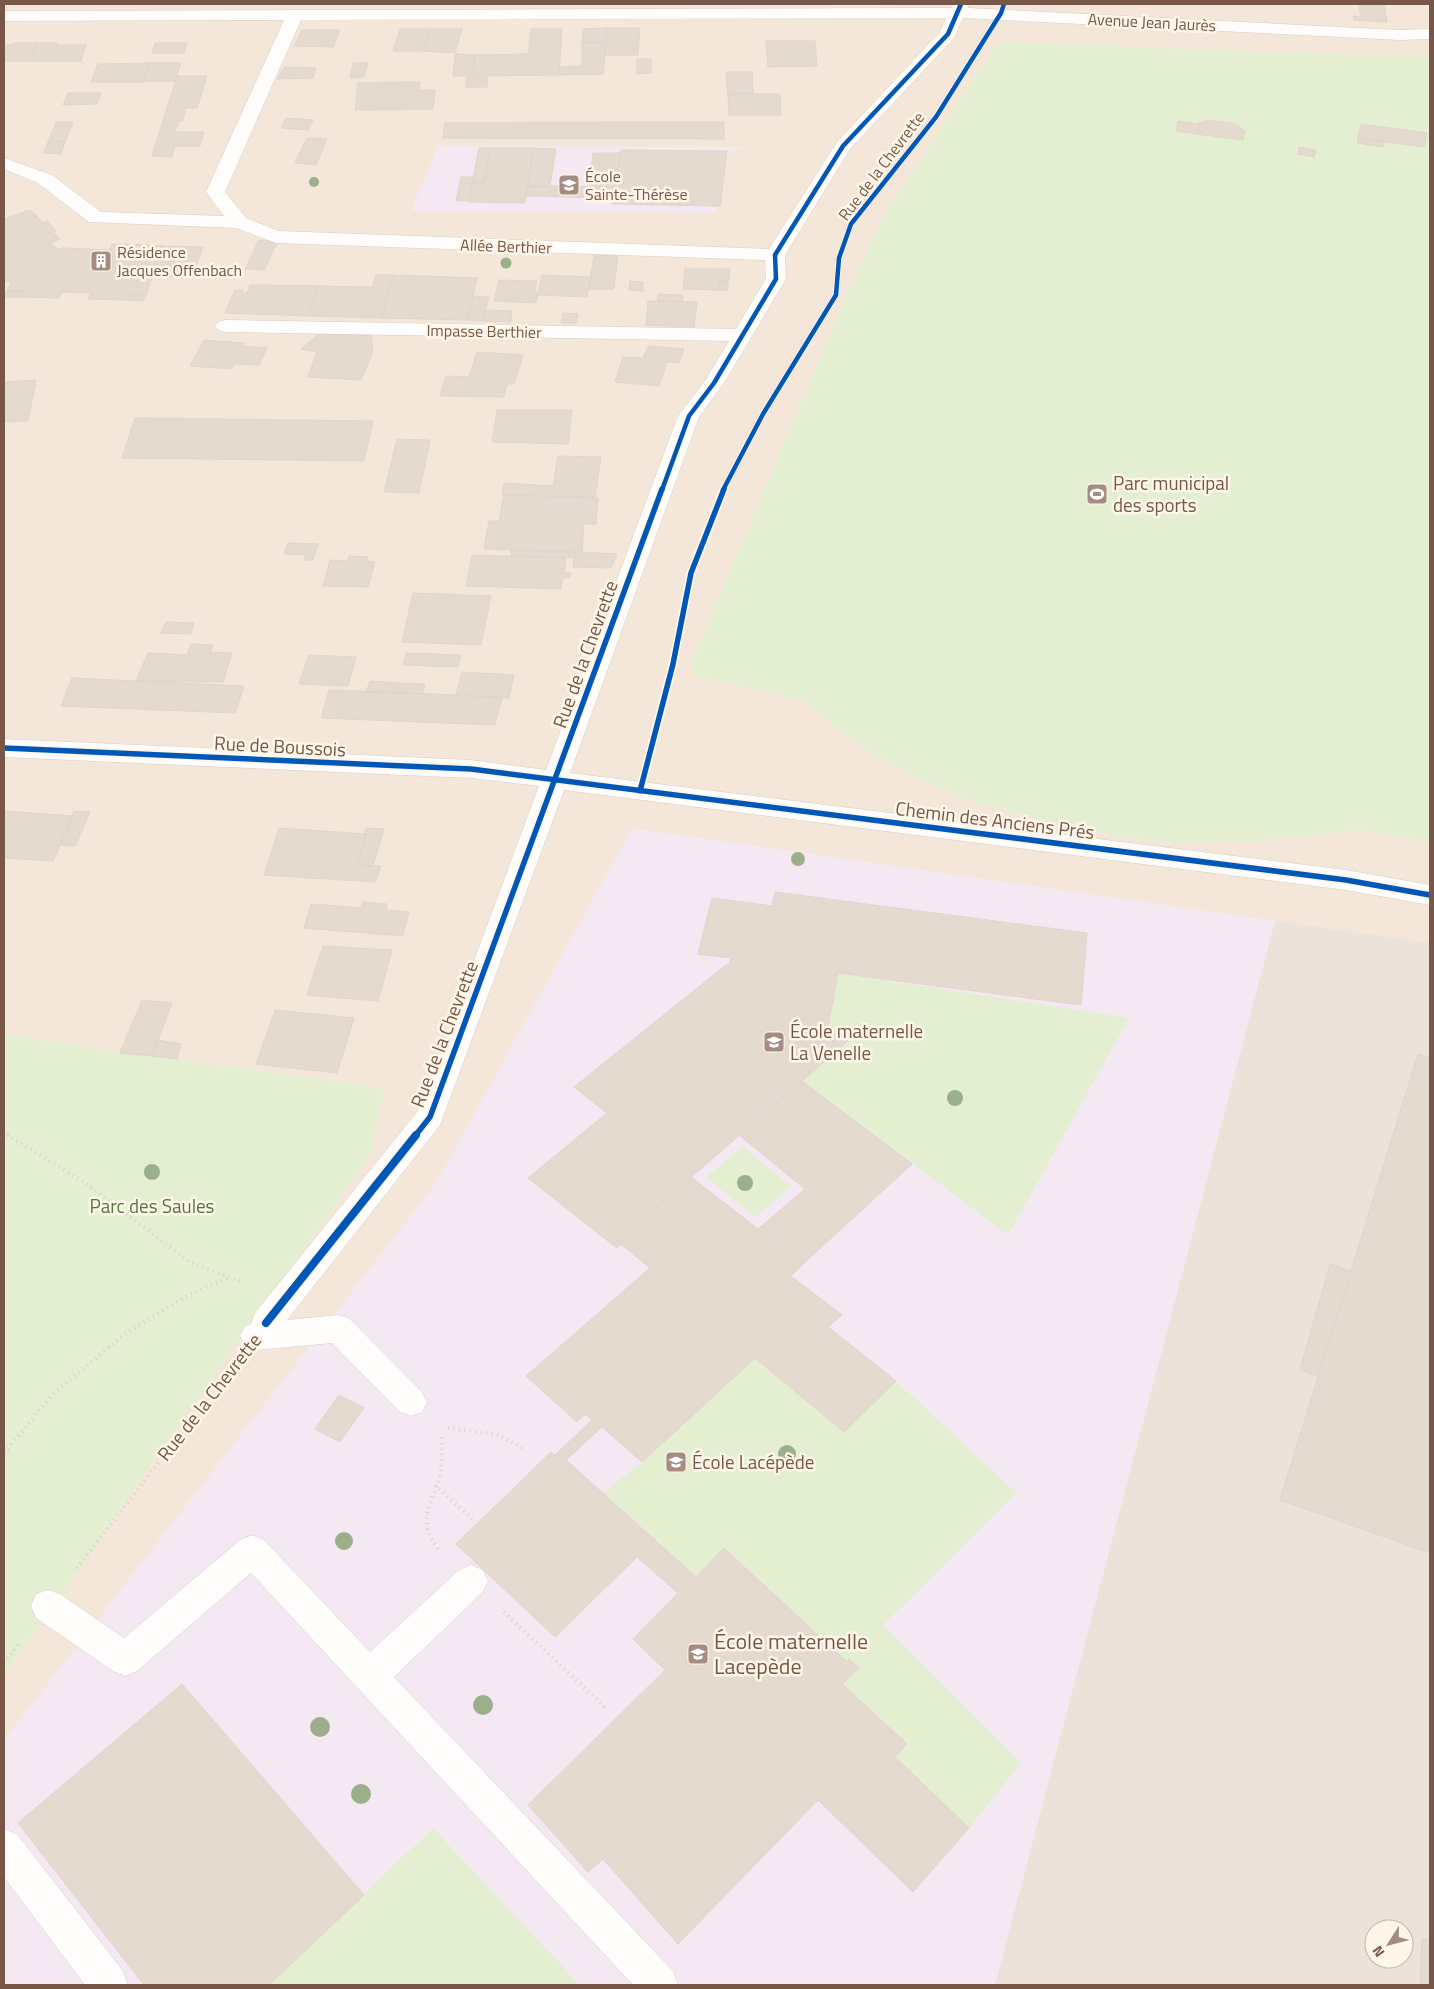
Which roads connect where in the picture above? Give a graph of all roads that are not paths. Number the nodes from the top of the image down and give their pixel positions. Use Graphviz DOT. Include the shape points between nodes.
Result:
graph roads {
  1 [pos="959,8"];
  2 [pos="165,9"];
  3 [pos="295,14"];
  4 [pos="4,16"];
  5 [pos="1430,34"];
  6 [pos="4,163"];
  7 [pos="239,222"];
  8 [pos="775,255"];
  9 [pos="225,326"];
  10 [pos="742,335"];
  11 [pos="4,748"];
  12 [pos="554,780"];
  13 [pos="1430,895"];
  14 [pos="411,1402"];
  15 [pos="472,1581"];
  16 [pos="48,1606"];
  17 [pos="370,1676"];
  18 [pos="4,1847"];
  19 [pos="109,1985"];
  20 [pos="659,1985"];
  1 -- 3 [label="street, Avenue Jean Jaurès"];
  1 -- 5 [label="street, Avenue Jean Jaurès" via="1001,13"];
  1 -- 8 [label="street, Rue de la Chevrette" via="948,34 843,146"];
  2 -- 3 [label="street, Avenue Jean Jaurès"];
  2 -- 4 [label="street, Avenue Jean Jaurès"];
  3 -- 7 [label="street" via="215,192"];
  6 -- 7 [label="street" via="45,180 96,218"];
  7 -- 8 [label="street, Allée Berthier" via="276,237"];
  8 -- 10 [label="street, Rue de la Chevrette" via="776,279"];
  9 -- 10 [label="street, Impasse Berthier"];
  10 -- 12 [label="street, Rue de la Chevrette" via="714,383 689,416"];
  11 -- 12 [label="street, Rue de Boussois" via="472,769"];
  12 -- 13 [label="street, Chemin des Anciens Prés" via="1346,880"];
  12 -- 14 [label="street, Rue de la Chevrette" via="430,1117 261,1330 339,1329"];
  15 -- 17 [label="street"];
  16 -- 17 [label="street" via="125,1659 252,1551"];
  17 -- 20 [label="street"];
  18 -- 19 [label="street"];
}
